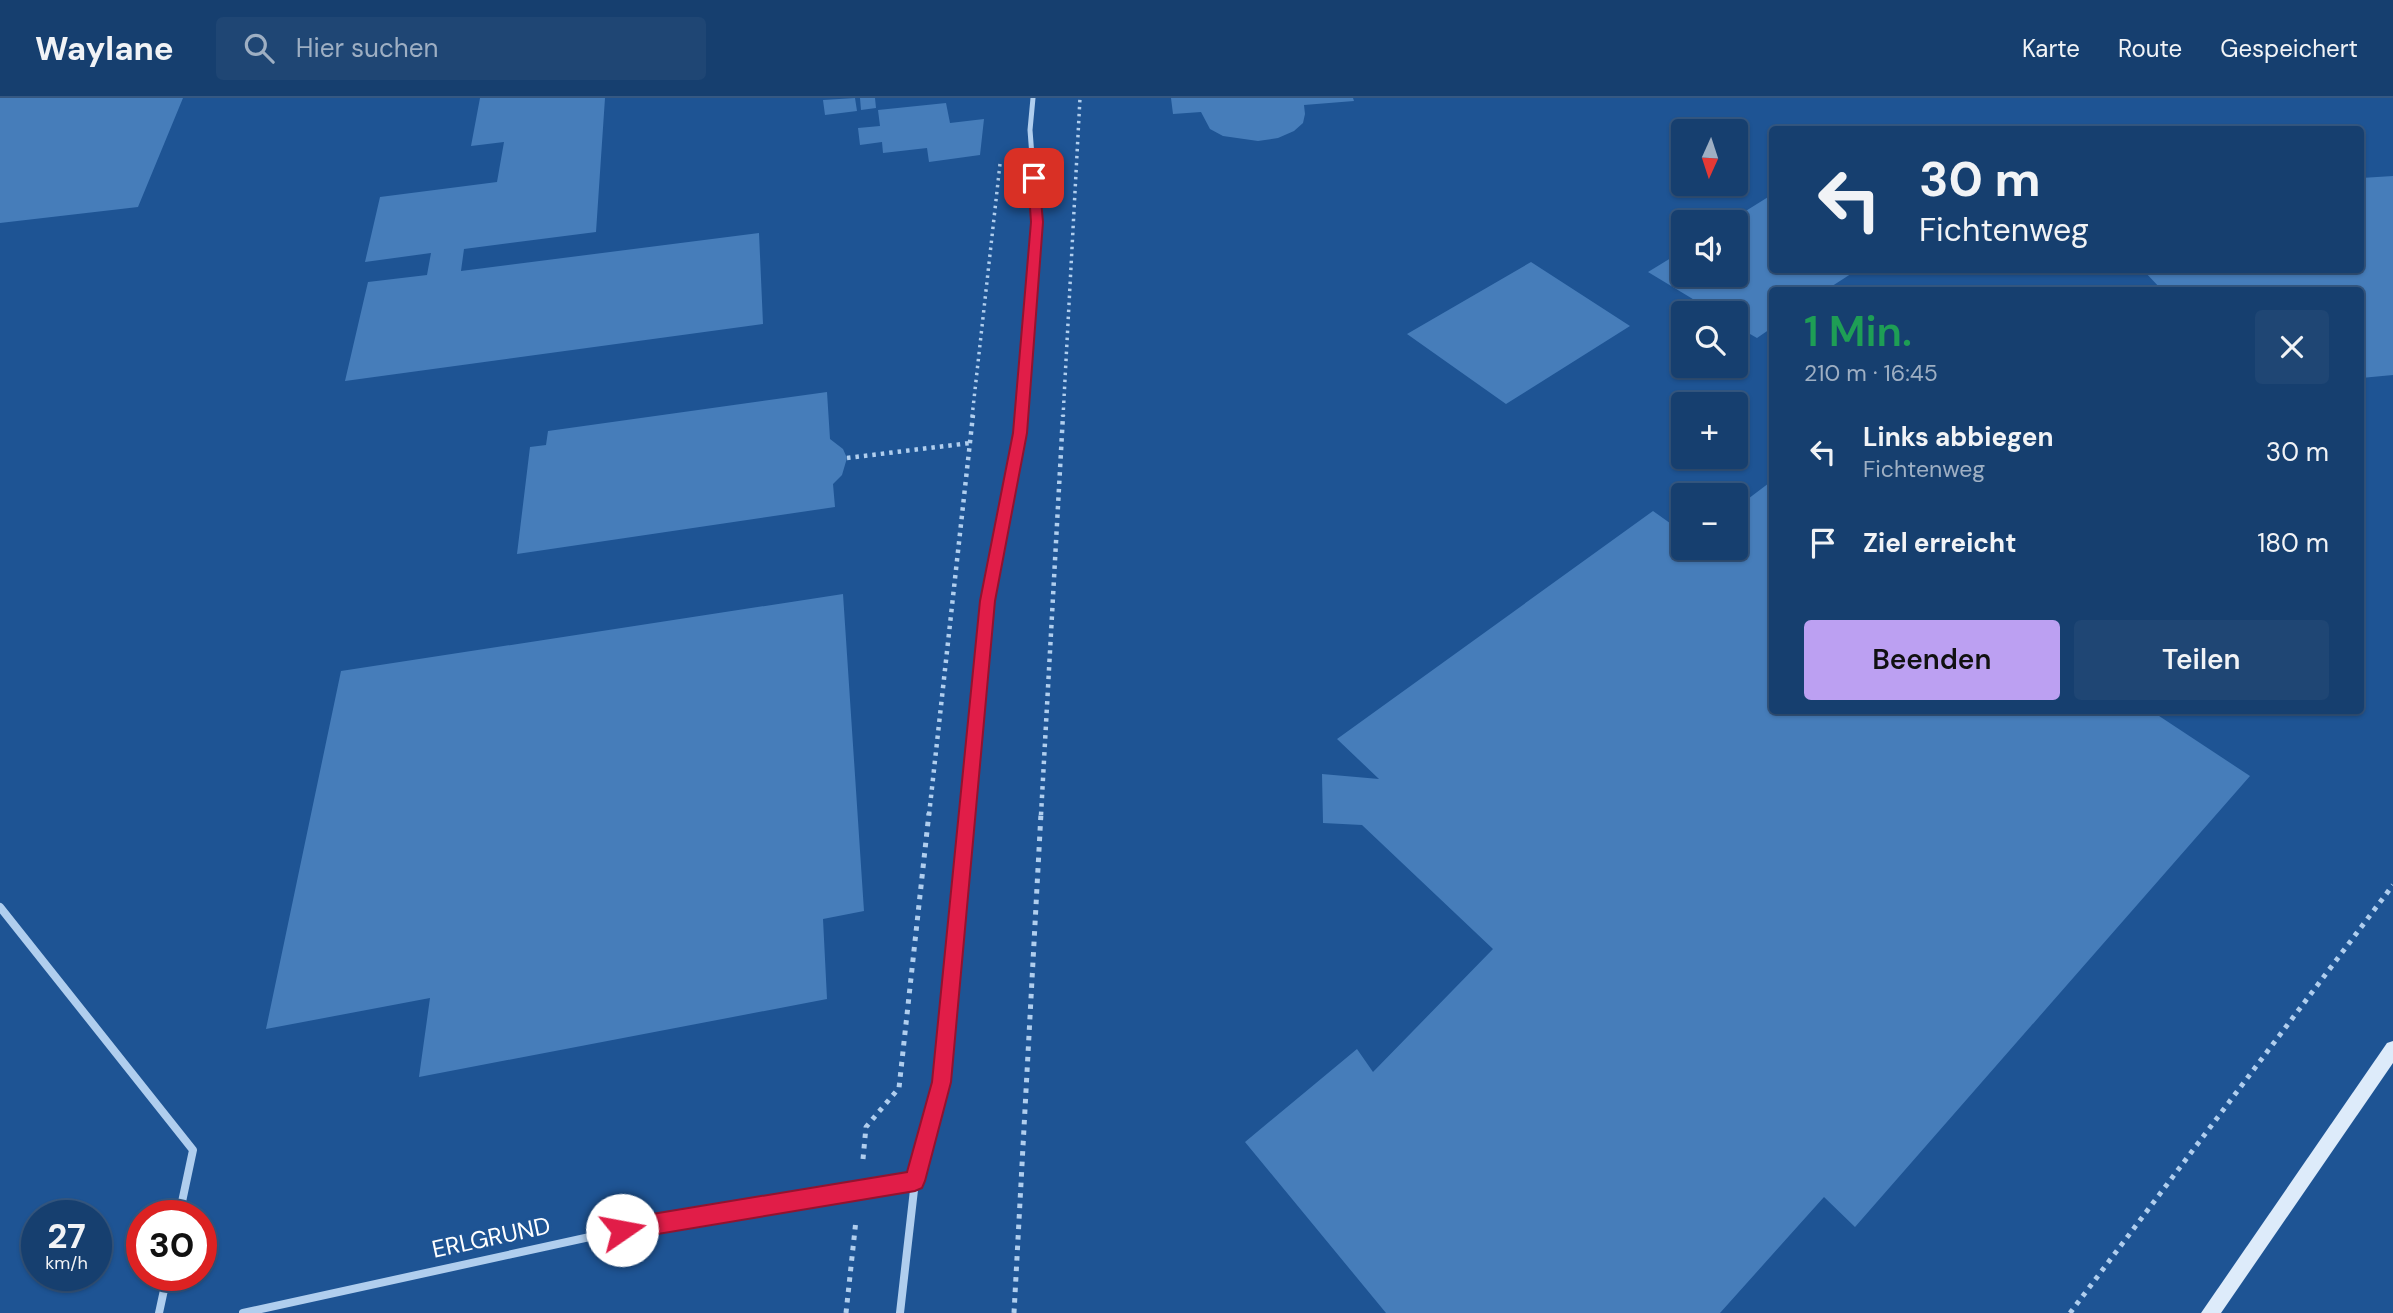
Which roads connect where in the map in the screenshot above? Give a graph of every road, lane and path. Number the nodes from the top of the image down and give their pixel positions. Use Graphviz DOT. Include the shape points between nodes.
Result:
graph roads {
  1 [pos="1033,98"];
  2 [pos="1080,98"];
  3 [pos="1001,158"];
  4 [pos="970,443"];
  5 [pos="847,458"];
  6 [pos="2393,885"];
  7 [pos="0,907"];
  8 [pos="2393,1049"];
  9 [pos="915,1181"];
  10 [pos="859,1190"];
  11 [pos="182,1200"];
  12 [pos="164,1291"];
  13 [pos="159,1313"];
  14 [pos="243,1313"];
  15 [pos="846,1313"];
  16 [pos="900,1313"];
  17 [pos="1014,1313"];
  18 [pos="2070,1313"];
  19 [pos="2210,1313"];
  1 -- 9 [label="street" via="1030,130 1037,222 1020,433 988,601 941,1082"];
  2 -- 17 [label="path"];
  3 -- 4 [label="path"];
  4 -- 5 [label="path"];
  4 -- 10 [label="path" via="899,1088 866,1127"];
  6 -- 18 [label="path"];
  7 -- 11 [label="street" via="193,1150"];
  8 -- 19 [label="main road"];
  9 -- 10 [label="street, ERLGRUND"];
  9 -- 16 [label="street"];
  10 -- 14 [label="street, ERLGRUND" via="649,1224"];
  10 -- 15 [label="path"];
  12 -- 13 [label="street"];
}
